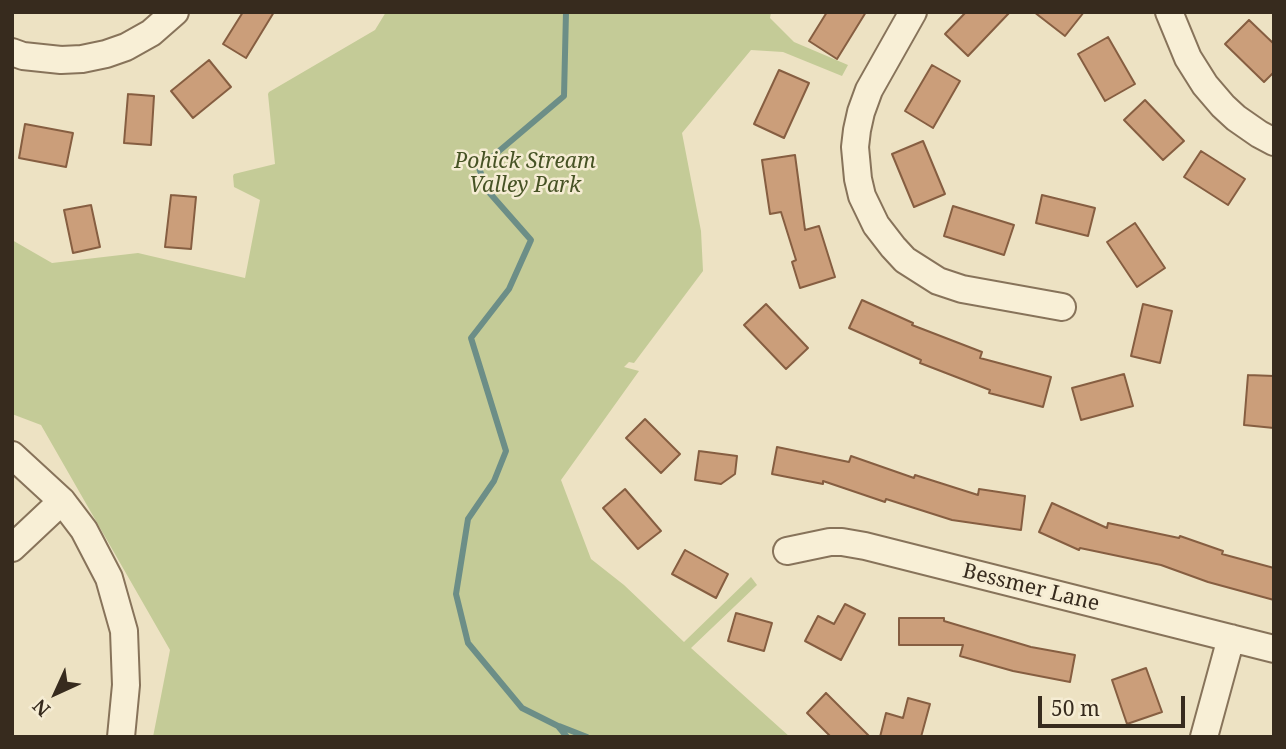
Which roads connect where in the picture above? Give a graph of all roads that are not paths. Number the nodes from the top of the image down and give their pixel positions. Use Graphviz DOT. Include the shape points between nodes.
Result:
graph roads {
  1 [pos="175,12"];
  2 [pos="913,12"];
  3 [pos="1169,12"];
  4 [pos="12,52"];
  5 [pos="1274,142"];
  6 [pos="1062,307"];
  7 [pos="12,455"];
  8 [pos="62,501"];
  9 [pos="12,548"];
  10 [pos="787,551"];
  11 [pos="1231,638"];
  12 [pos="1274,649"];
  13 [pos="121,737"];
  14 [pos="1204,737"];
  1 -- 4 [label="street" via="151,33 106,54 61,60"];
  2 -- 6 [label="street" via="860,112 855,147 858,179 876,225 905,260 938,281"];
  3 -- 5 [label="street" via="1205,85 1236,118"];
  7 -- 8 [label="street"];
  8 -- 9 [label="street"];
  8 -- 13 [label="street" via="84,530 109,578 124,631 126,685"];
  10 -- 11 [label="street, Bessmer Lane" via="830,542 865,546"];
  11 -- 12 [label="street, Bessmer Lane"];
  11 -- 14 [label="street"];
}
